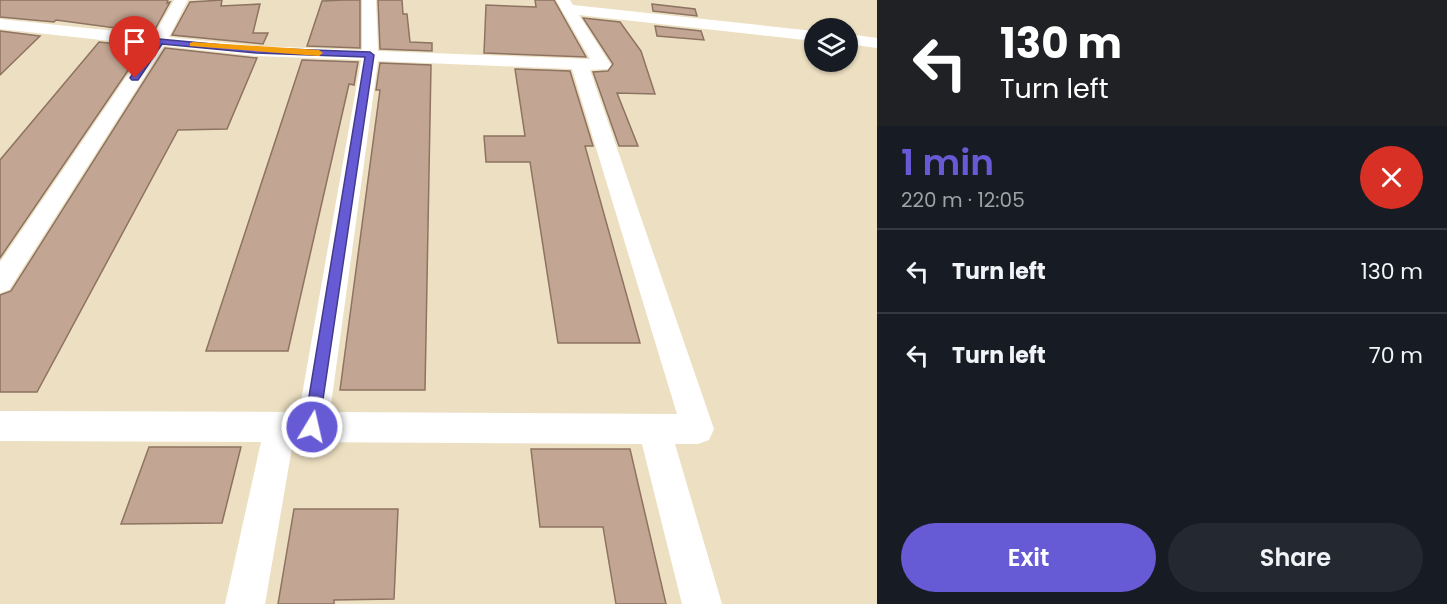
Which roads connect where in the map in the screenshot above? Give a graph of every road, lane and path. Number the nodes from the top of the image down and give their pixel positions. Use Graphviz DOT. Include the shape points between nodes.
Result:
graph roads {
  1 [pos="181,0"];
  2 [pos="369,0"];
  3 [pos="567,5"];
  4 [pos="0,24"];
  5 [pos="804,35"];
  6 [pos="858,40"];
  7 [pos="159,41"];
  8 [pos="877,43"];
  9 [pos="370,55"];
  10 [pos="579,64"];
  11 [pos="0,283"];
  12 [pos="0,426"];
  13 [pos="296,427"];
  14 [pos="654,429"];
  15 [pos="245,604"];
  16 [pos="702,604"];
  1 -- 7 [label="street"];
  2 -- 9 [label="street"];
  3 -- 5 [label="street"];
  3 -- 10 [label="street" via="602,65"];
  4 -- 7 [label="street"];
  6 -- 8 [label="street"];
  7 -- 9 [label="street" via="256,51"];
  7 -- 11 [label="street"];
  9 -- 10 [label="street"];
  9 -- 13 [label="street"];
  10 -- 14 [label="street" via="698,429"];
  12 -- 13 [label="street"];
  13 -- 14 [label="street"];
  13 -- 15 [label="street"];
  14 -- 16 [label="street"];
}
